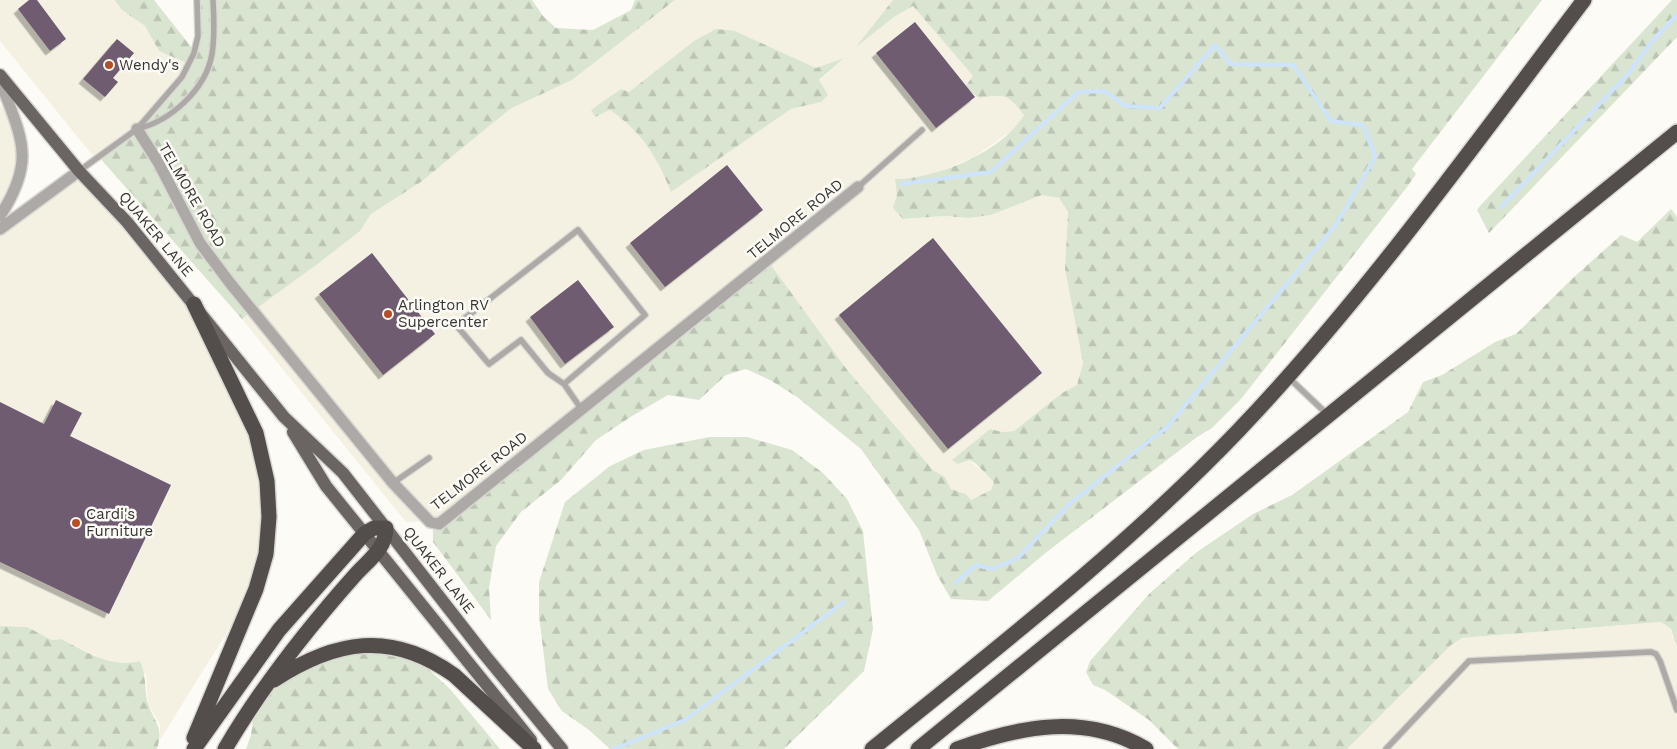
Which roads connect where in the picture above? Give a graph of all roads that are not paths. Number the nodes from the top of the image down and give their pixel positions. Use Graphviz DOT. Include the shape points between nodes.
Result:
graph roads {
  1 [pos="197,0"];
  2 [pos="213,0"];
  3 [pos="1584,0"];
  4 [pos="0,75"];
  5 [pos="0,80"];
  6 [pos="137,129"];
  7 [pos="922,130"];
  8 [pos="1677,132"];
  9 [pos="79,171"];
  10 [pos="858,187"];
  11 [pos="0,216"];
  12 [pos="0,229"];
  13 [pos="194,304"];
  14 [pos="1287,377"];
  15 [pos="564,384"];
  16 [pos="582,410"];
  17 [pos="1329,416"];
  18 [pos="284,417"];
  19 [pos="429,458"];
  20 [pos="393,484"];
  21 [pos="386,528"];
  22 [pos="365,533"];
  23 [pos="378,550"];
  24 [pos="267,685"];
  25 [pos="1677,710"];
  26 [pos="189,749"];
  27 [pos="194,749"];
  28 [pos="226,749"];
  29 [pos="534,749"];
  30 [pos="539,749"];
  31 [pos="562,749"];
  32 [pos="872,749"];
  33 [pos="918,749"];
  34 [pos="957,749"];
  35 [pos="1146,749"];
  36 [pos="1386,749"];
  1 -- 6 [label="lane" via="198,36 189,64 175,86"];
  2 -- 6 [label="lane" via="212,56 201,80 188,99 175,110 150,126"];
  3 -- 14 [label="highway" via="1384,260"];
  4 -- 9 [label="main road, QUAKER LANE"];
  5 -- 11 [label="street" via="21,138 24,158 15,191"];
  6 -- 9 [label="lane"];
  6 -- 20 [label="street, TELMORE ROAD" via="200,243"];
  7 -- 10 [label="lane"];
  8 -- 17 [label="highway"];
  9 -- 12 [label="street"];
  9 -- 13 [label="main road, QUAKER LANE" via="128,222"];
  10 -- 16 [label="street, TELMORE ROAD"];
  13 -- 18 [label="main road, QUAKER LANE"];
  13 -- 26 [label="highway" via="256,433 267,481 269,516 266,554 256,590"];
  14 -- 17 [label="lane"];
  14 -- 32 [label="highway" via="1239,430 1140,527"];
  15 -- 15 [label="lane" via="645,315 578,230 456,325 489,364 521,340 548,373"];
  15 -- 16 [label="lane"];
  16 -- 20 [label="street, TELMORE ROAD" via="439,524 430,522"];
  17 -- 33 [label="highway"];
  18 -- 21 [label="main road, QUAKER LANE" via="343,473"];
  18 -- 22 [label="main road, QUAKER LANE" via="326,486"];
  19 -- 20 [label="lane"];
  21 -- 22 [label="highway" via="374,528"];
  21 -- 23 [label="highway" via="384,542"];
  21 -- 31 [label="main road, QUAKER LANE"];
  22 -- 23 [label="main road, QUAKER LANE"];
  22 -- 27 [label="highway" via="279,630"];
  23 -- 24 [label="highway" via="321,615"];
  23 -- 30 [label="main road, QUAKER LANE"];
  24 -- 28 [label="highway"];
  24 -- 29 [label="highway" via="306,661 333,650 363,645 396,649 426,659 454,675"];
  25 -- 36 [label="lane" via="1660,661 1651,652 1469,661"];
  34 -- 35 [label="highway" via="1013,731 1053,726 1094,729"];
}
